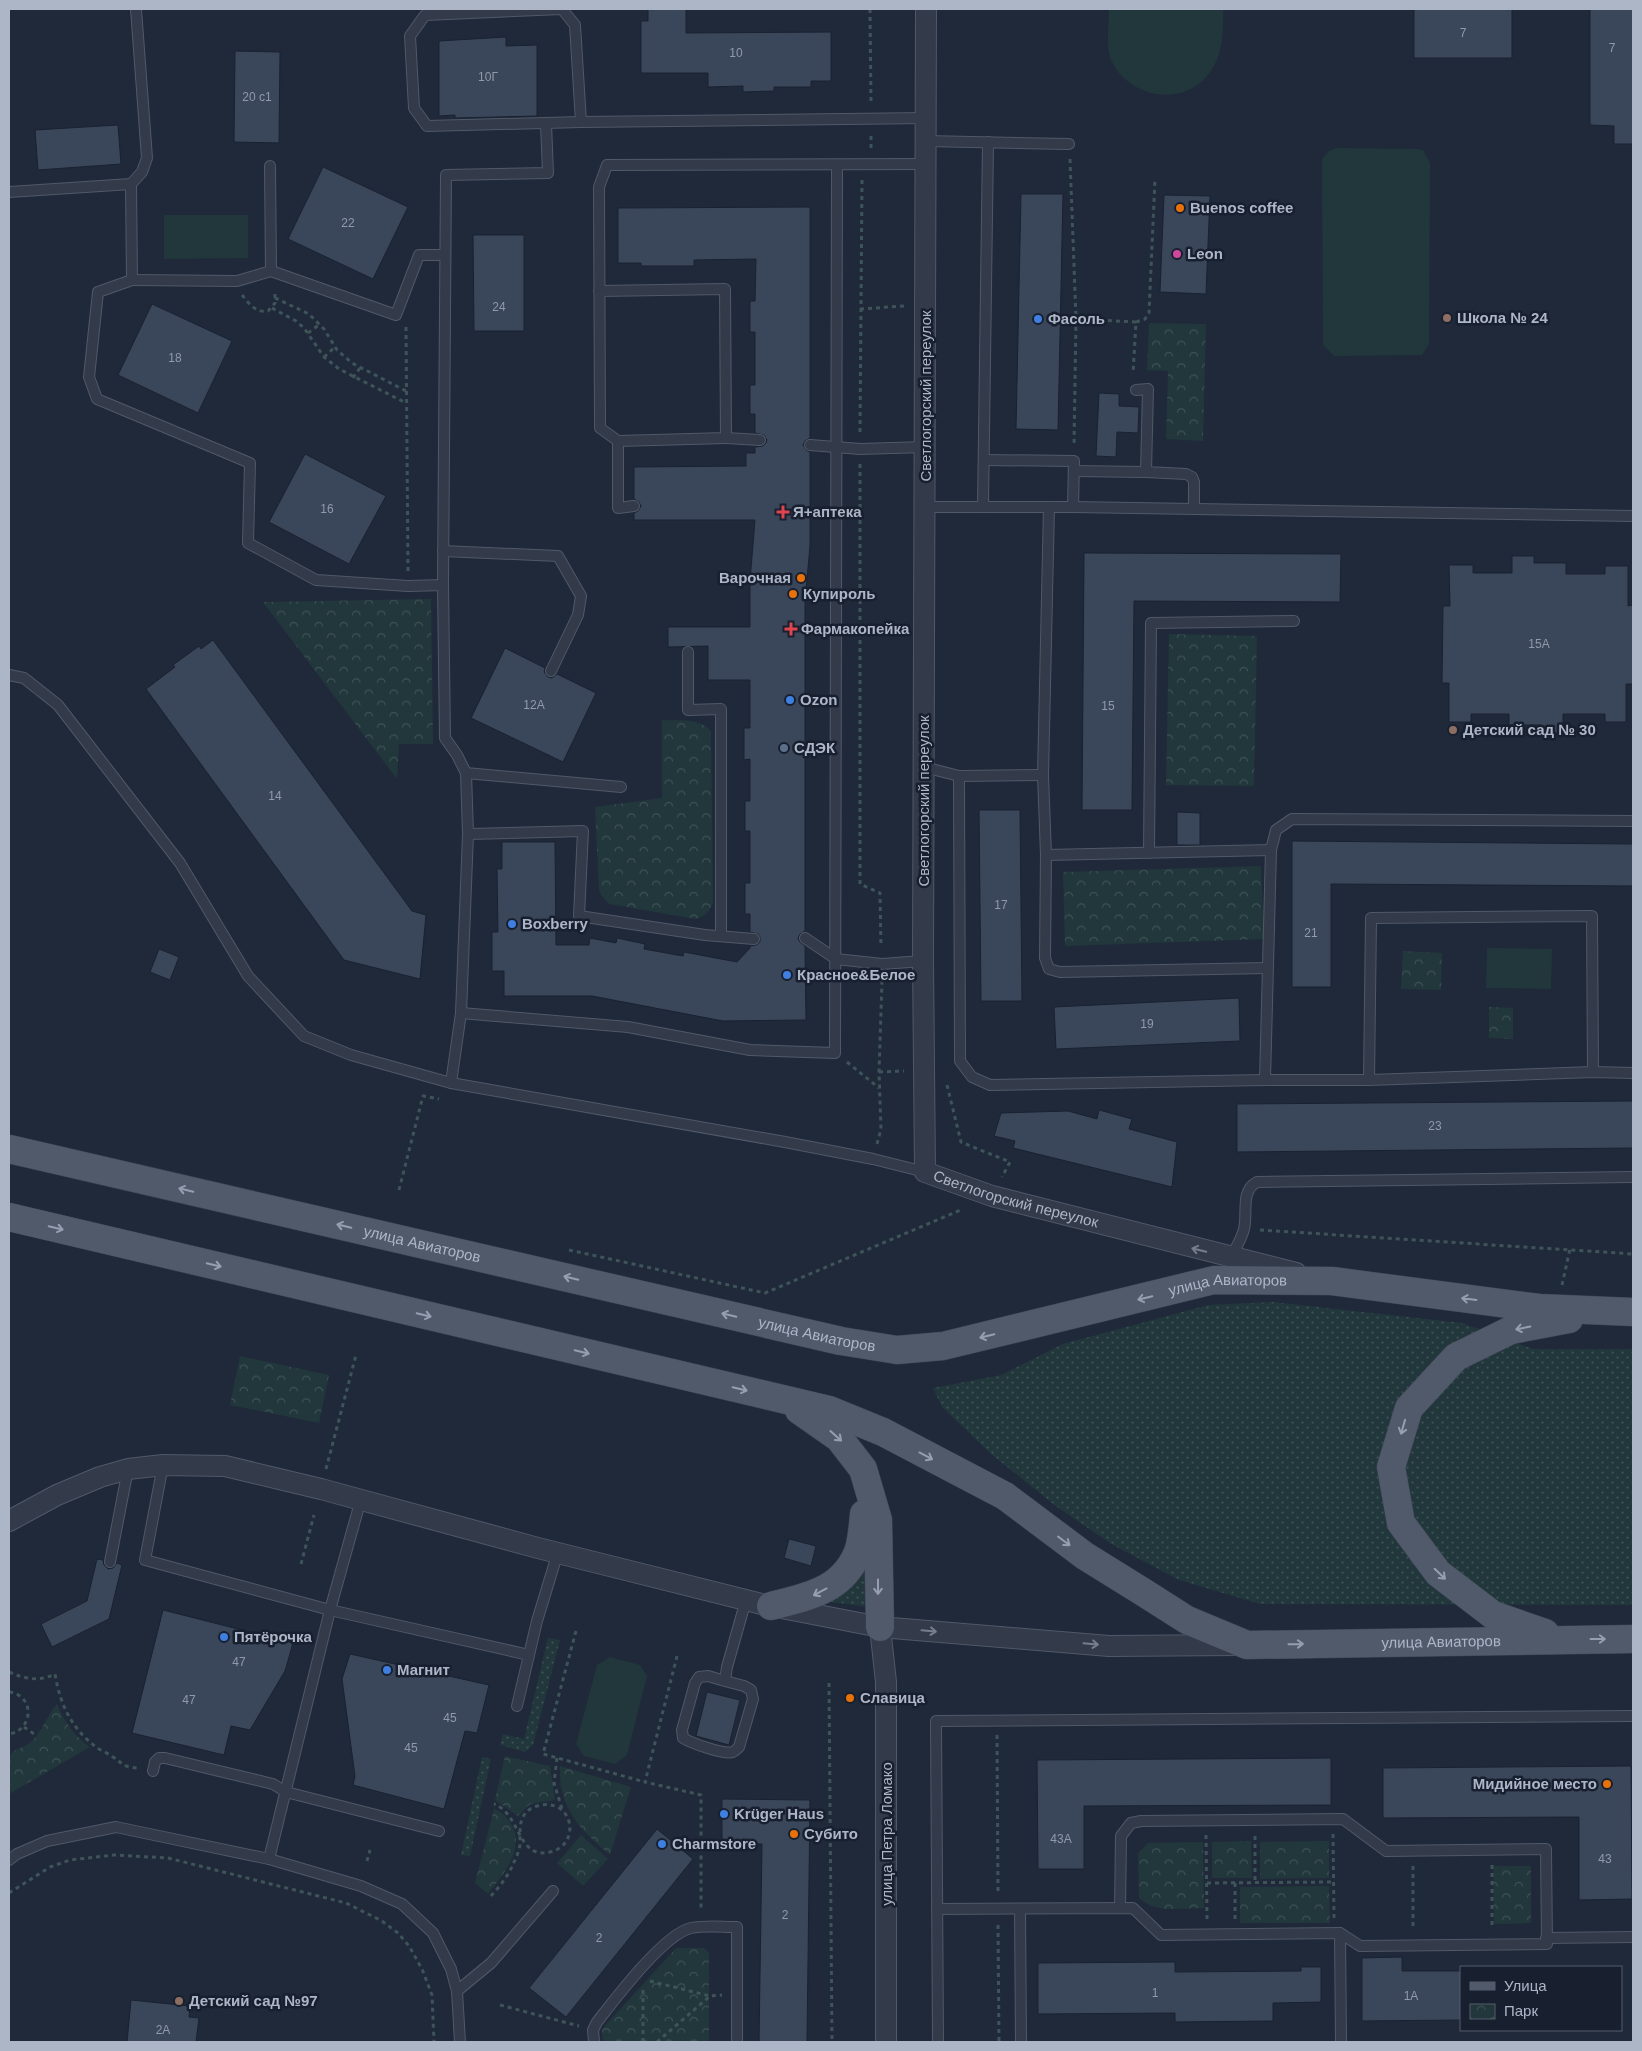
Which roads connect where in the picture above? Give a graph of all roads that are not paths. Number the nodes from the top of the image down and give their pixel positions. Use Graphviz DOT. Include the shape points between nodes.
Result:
graph roads {
  1 [pos="136,9"];
  2 [pos="926,9"];
  3 [pos="926,118"];
  4 [pos="581,122"];
  5 [pos="546,124"];
  6 [pos="926,141"];
  7 [pos="988,142"];
  8 [pos="1069,144"];
  9 [pos="925,164"];
  10 [pos="837,165"];
  11 [pos="270,166"];
  12 [pos="131,184"];
  13 [pos="9,192"];
  14 [pos="444,254"];
  15 [pos="271,271"];
  16 [pos="132,280"];
  17 [pos="599,292"];
  18 [pos="1136,390"];
  19 [pos="726,438"];
  20 [pos="760,440"];
  21 [pos="618,441"];
  22 [pos="810,445"];
  23 [pos="835,446"];
  24 [pos="926,447"];
  25 [pos="984,460"];
  26 [pos="1074,466"];
  27 [pos="1146,472"];
  28 [pos="634,506"];
  29 [pos="983,507"];
  30 [pos="1049,507"];
  31 [pos="1073,507"];
  32 [pos="926,508"];
  33 [pos="1194,509"];
  34 [pos="1633,516"];
  35 [pos="443,552"];
  36 [pos="443,585"];
  37 [pos="1294,621"];
  38 [pos="688,652"];
  39 [pos="551,671"];
  40 [pos="9,675"];
  41 [pos="924,767"];
  42 [pos="466,773"];
  43 [pos="1043,775"];
  44 [pos="960,776"];
  45 [pos="621,787"];
  46 [pos="1633,821"];
  47 [pos="468,834"];
  48 [pos="1271,850"];
  49 [pos="1149,853"];
  50 [pos="1046,855"];
  51 [pos="721,935"];
  52 [pos="805,938"];
  53 [pos="754,939"];
  54 [pos="836,959"];
  55 [pos="923,961"];
  56 [pos="1267,968"];
  57 [pos="461,1013"];
  58 [pos="1593,1072"];
  59 [pos="1633,1073"];
  60 [pos="1265,1080"];
  61 [pos="1369,1080"];
  62 [pos="451,1083"];
  63 [pos="9,1149"];
  64 [pos="925,1172"];
  65 [pos="1633,1177"];
  66 [pos="9,1217"];
  67 [pos="1231,1258"];
  68 [pos="1332,1281"];
  69 [pos="1605,1312"];
  70 [pos="1633,1312"];
  71 [pos="781,1398"];
  72 [pos="168,1465"];
  73 [pos="128,1469"];
  74 [pos="868,1490"];
  75 [pos="361,1499"];
  76 [pos="9,1521"];
  77 [pos="558,1552"];
  78 [pos="110,1562"];
  79 [pos="758,1603"];
  80 [pos="330,1610"];
  81 [pos="880,1627"];
  82 [pos="1562,1639"];
  83 [pos="1633,1639"];
  84 [pos="1247,1645"];
  85 [pos="529,1655"];
  86 [pos="725,1681"];
  87 [pos="517,1706"];
  88 [pos="1633,1716"];
  89 [pos="153,1771"];
  90 [pos="286,1792"];
  91 [pos="439,1831"];
  92 [pos="269,1859"];
  93 [pos="9,1860"];
  94 [pos="553,1891"];
  95 [pos="1020,1908"];
  96 [pos="1120,1908"];
  97 [pos="937,1909"];
  98 [pos="1337,1933"];
  99 [pos="1633,1937"];
  100 [pos="1546,1938"];
  101 [pos="457,1991"];
  102 [pos="460,2042"];
  103 [pos="594,2042"];
  104 [pos="737,2042"];
  105 [pos="886,2042"];
  106 [pos="938,2042"];
  107 [pos="1022,2042"];
  108 [pos="1341,2042"];
  1 -- 12 [label="lane" via="147,158 142,172"];
  2 -- 3 [label="street, Светлогорский переулок"];
  3 -- 4 [label="lane"];
  3 -- 6 [label="street, Светлогорский переулок"];
  4 -- 5 [label="lane"];
  4 -- 5 [label="lane" via="575,25 562,10 425,15 410,36 414,108 427,126"];
  5 -- 14 [label="lane" via="548,173 446,175"];
  6 -- 7 [label="lane"];
  6 -- 9 [label="street, Светлогорский переулок"];
  7 -- 8 [label="lane"];
  7 -- 25 [label="lane"];
  9 -- 10 [label="lane"];
  9 -- 24 [label="street, Светлогорский переулок"];
  10 -- 17 [label="lane" via="607,165 599,188"];
  10 -- 23 [label="lane"];
  11 -- 15 [label="lane"];
  12 -- 13 [label="lane"];
  12 -- 16 [label="lane"];
  14 -- 15 [label="lane" via="420,255 396,315"];
  14 -- 35 [label="lane"];
  15 -- 16 [label="lane" via="237,281"];
  16 -- 36 [label="lane" via="98,292 89,377 97,399 250,463 248,543 316,580"];
  17 -- 19 [label="lane" via="725,289"];
  17 -- 21 [label="lane" via="600,428"];
  18 -- 27 [label="lane" via="1148,389"];
  19 -- 20 [label="lane"];
  19 -- 21 [label="lane"];
  21 -- 28 [label="lane" via="618,508"];
  22 -- 23 [label="lane"];
  23 -- 24 [label="lane"];
  23 -- 54 [label="lane"];
  24 -- 32 [label="street, Светлогорский переулок"];
  25 -- 26 [label="lane"];
  25 -- 29 [label="lane"];
  26 -- 27 [label="lane"];
  26 -- 31 [label="lane"];
  27 -- 33 [label="lane" via="1192,476"];
  29 -- 30 [label="lane"];
  29 -- 32 [label="lane"];
  30 -- 31 [label="lane"];
  30 -- 43 [label="lane"];
  31 -- 33 [label="lane"];
  32 -- 41 [label="street, Светлогорский переулок"];
  33 -- 34 [label="lane"];
  35 -- 36 [label="lane"];
  35 -- 39 [label="lane" via="558,556 581,596 578,615"];
  36 -- 42 [label="lane" via="445,738"];
  37 -- 49 [label="lane" via="1151,623"];
  38 -- 51 [label="lane" via="688,710 721,709"];
  40 -- 62 [label="lane" via="24,678 58,705 180,863 248,976 304,1036 351,1055"];
  41 -- 44 [label="lane"];
  41 -- 55 [label="street, Светлогорский переулок"];
  42 -- 45 [label="lane"];
  42 -- 47 [label="lane"];
  43 -- 44 [label="lane"];
  43 -- 50 [label="lane"];
  44 -- 60 [label="lane" via="960,1061 972,1077 990,1085"];
  46 -- 48 [label="lane" via="1292,819 1276,830"];
  47 -- 51 [label="lane" via="583,831 579,916"];
  47 -- 57 [label="lane"];
  48 -- 49 [label="lane"];
  48 -- 56 [label="lane"];
  49 -- 50 [label="lane"];
  50 -- 56 [label="lane" via="1045,958 1049,969 1060,972"];
  51 -- 53 [label="lane"];
  52 -- 54 [label="lane"];
  54 -- 55 [label="lane" via="882,964"];
  54 -- 57 [label="lane" via="835,1053 750,1050 628,1027"];
  55 -- 64 [label="street, Светлогорский переулок"];
  56 -- 60 [label="lane"];
  57 -- 62 [label="lane"];
  58 -- 59 [label="lane"];
  58 -- 61 [label="lane"];
  58 -- 61 [label="lane" via="1592,916 1372,918"];
  60 -- 61 [label="lane"];
  62 -- 64 [label="lane" via="805,1146"];
  68 -- 63 [label="main road, улица Авиаторов, one-way" via="1214,1280 943,1346 897,1350 821,1336"];
  67 -- 64 [label="street, Светлогорский переулок, one-way" via="992,1196"];
  65 -- 67 [label="lane" via="1257,1182 1250,1185 1246,1193 1244,1230"];
  66 -- 71 [label="main road, улица Авиаторов, one-way"];
  67 -- 68 [label="street, Светлогорский переулок"];
  69 -- 68 [label="main road, улица Авиаторов, one-way" via="1539,1308"];
  69 -- 70 [label="main road, улица Авиаторов"];
  69 -- 82 [label="main road, one-way" via="1511,1330 1456,1357 1409,1408 1391,1466 1400,1523 1438,1574 1494,1615"];
  71 -- 74 [label="main road, one-way" via="839,1438 863,1470"];
  71 -- 84 [label="main road, улица Авиаторов, one-way" via="829,1410 884,1432 1005,1496 1084,1556 1187,1620"];
  72 -- 73 [label="street, улица Авиаторов"];
  72 -- 75 [label="street, улица Авиаторов" via="224,1466"];
  72 -- 80 [label="lane" via="145,1560"];
  73 -- 76 [label="street, улица Авиаторов" via="57,1495"];
  73 -- 78 [label="lane"];
  74 -- 79 [label="main road, one-way" via="859,1549 834,1584 814,1595"];
  74 -- 81 [label="main road, one-way" via="878,1520"];
  75 -- 77 [label="street, улица Авиаторов"];
  75 -- 80 [label="lane"];
  77 -- 79 [label="street, улица Авиаторов"];
  77 -- 85 [label="lane"];
  79 -- 81 [label="street, улица Авиаторов"];
  79 -- 86 [label="lane" via="727,1667"];
  80 -- 85 [label="lane"];
  80 -- 90 [label="lane"];
  81 -- 84 [label="street, улица Авиаторов, one-way" via="1109,1646"];
  81 -- 105 [label="street, улица Петра Ломако" via="886,1682"];
  82 -- 83 [label="main road, улица Авиаторов, one-way"];
  84 -- 82 [label="main road, улица Авиаторов, one-way"];
  85 -- 87 [label="lane"];
  86 -- 86 [label="lane" via="751,1690 753,1699 739,1747 733,1752 689,1742 683,1738 682,1730 699,1677"];
  88 -- 97 [label="lane" via="936,1721"];
  89 -- 90 [label="lane" via="155,1762 165,1758 273,1784"];
  90 -- 91 [label="lane"];
  90 -- 92 [label="lane"];
  92 -- 93 [label="lane" via="116,1827 47,1841"];
  92 -- 101 [label="lane" via="361,1886 402,1904 433,1933 451,1969"];
  94 -- 101 [label="lane" via="491,1963"];
  95 -- 96 [label="lane"];
  95 -- 97 [label="lane"];
  95 -- 107 [label="lane"];
  96 -- 98 [label="lane" via="1133,1908 1160,1935"];
  96 -- 100 [label="lane" via="1121,1836 1131,1823 1141,1820 1343,1819 1386,1851 1546,1849"];
  97 -- 106 [label="lane"];
  98 -- 100 [label="lane" via="1360,1946 1547,1944"];
  98 -- 108 [label="lane"];
  99 -- 100 [label="lane"];
  101 -- 102 [label="lane"];
  103 -- 104 [label="lane" via="596,2022 641,1968 678,1933 701,1927 737,1927"];
}
